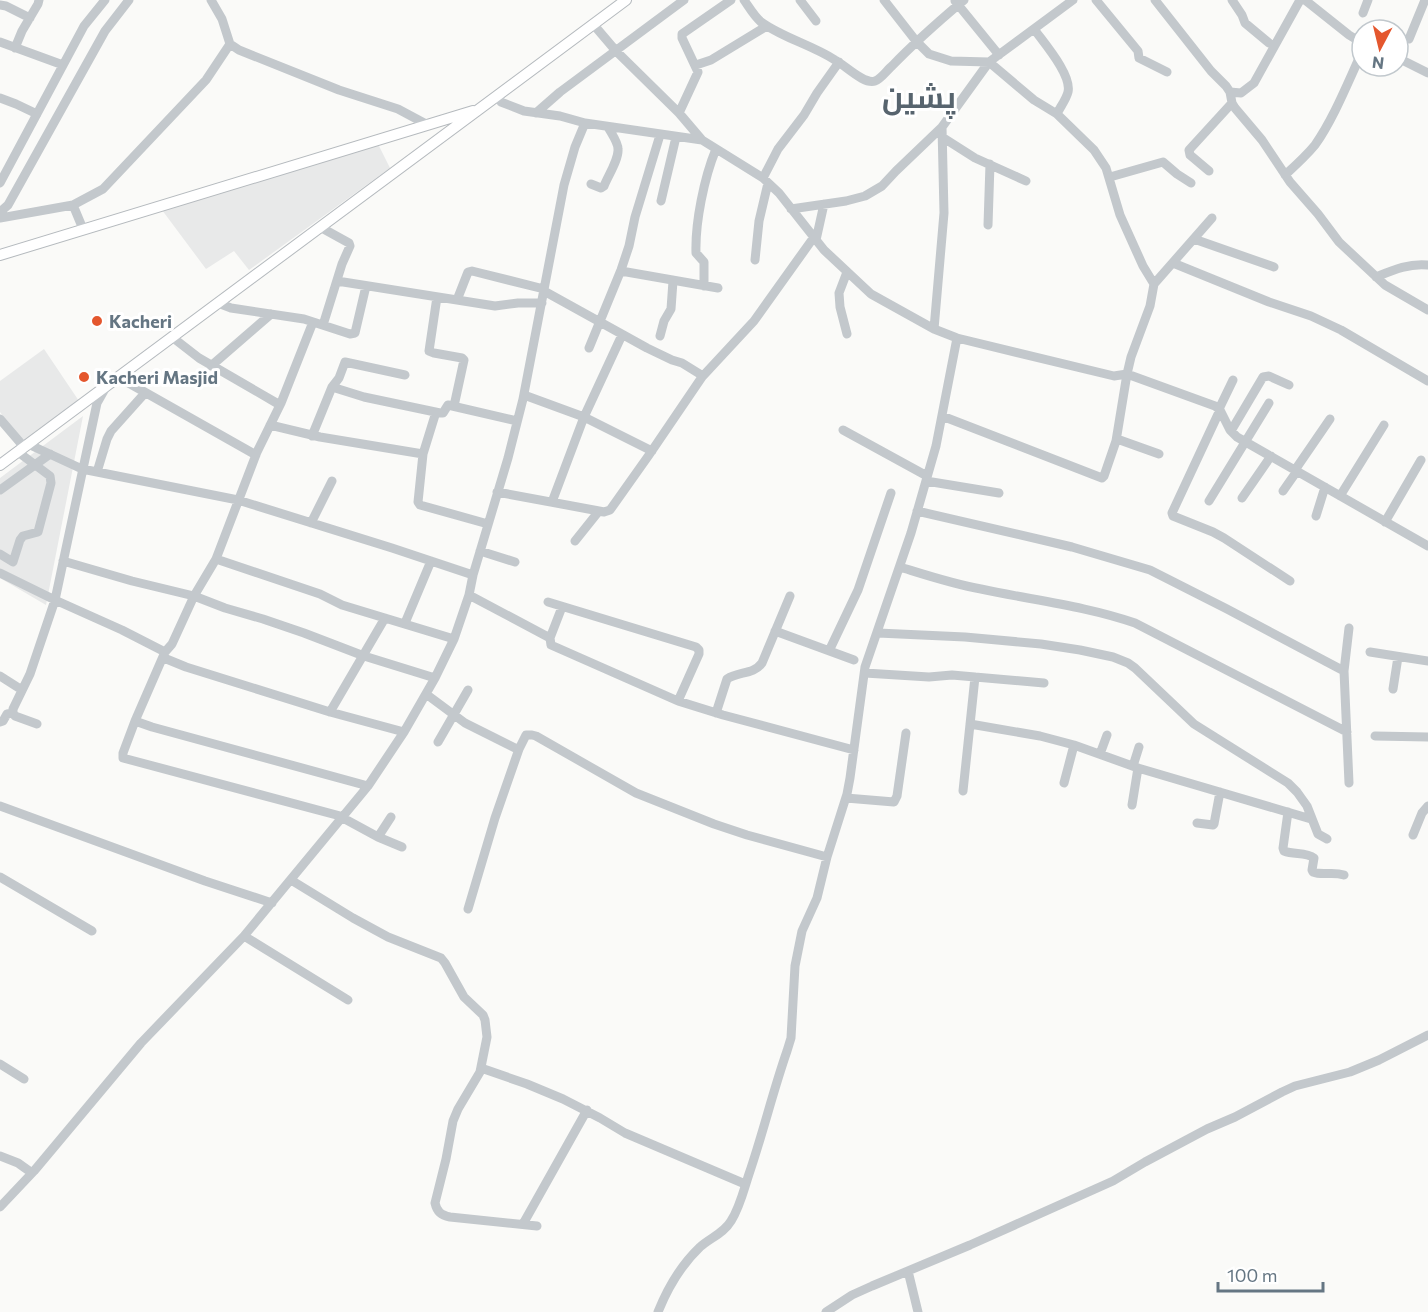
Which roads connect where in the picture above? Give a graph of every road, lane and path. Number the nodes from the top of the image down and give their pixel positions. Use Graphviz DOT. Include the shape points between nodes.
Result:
graph roads {
  1 [pos="39,0"];
  2 [pos="105,0"];
  3 [pos="129,0"];
  4 [pos="211,0"];
  5 [pos="626,0"];
  6 [pos="684,0"];
  7 [pos="730,0"];
  8 [pos="744,0"];
  9 [pos="800,0"];
  10 [pos="884,0"];
  11 [pos="1073,0"];
  12 [pos="1095,0"];
  13 [pos="1155,0"];
  14 [pos="1232,0"];
  15 [pos="1303,0"];
  16 [pos="1368,0"];
  17 [pos="1425,0"];
  18 [pos="959,2"];
  19 [pos="5,4"];
  20 [pos="1363,13"];
  21 [pos="30,18"];
  22 [pos="816,21"];
  23 [pos="593,24"];
  24 [pos="767,26"];
  25 [pos="1034,29"];
  26 [pos="1350,36"];
  27 [pos="1410,39"];
  28 [pos="916,41"];
  29 [pos="0,42"];
  30 [pos="230,44"];
  31 [pos="1269,44"];
  32 [pos="15,48"];
  33 [pos="616,51"];
  34 [pos="999,55"];
  35 [pos="839,62"];
  36 [pos="989,62"];
  37 [pos="1410,64"];
  38 [pos="63,65"];
  39 [pos="696,65"];
  40 [pos="1167,72"];
  41 [pos="1428,73"];
  42 [pos="1350,77"];
  43 [pos="1230,92"];
  44 [pos="498,95"];
  45 [pos="0,98"];
  46 [pos="1232,103"];
  47 [pos="479,109"];
  48 [pos="536,113"];
  49 [pos="679,113"];
  50 [pos="37,114"];
  51 [pos="1057,114"];
  52 [pos="585,123"];
  53 [pos="426,124"];
  54 [pos="608,127"];
  55 [pos="942,132"];
  56 [pos="660,135"];
  57 [pos="676,137"];
  58 [pos="702,140"];
  59 [pos="716,149"];
  60 [pos="990,164"];
  61 [pos="1209,171"];
  62 [pos="1285,175"];
  63 [pos="1110,177"];
  64 [pos="765,181"];
  65 [pos="1026,181"];
  66 [pos="0,183"];
  67 [pos="1191,183"];
  68 [pos="591,184"];
  69 [pos="661,201"];
  70 [pos="824,204"];
  71 [pos="73,205"];
  72 [pos="791,208"];
  73 [pos="0,212"];
  74 [pos="0,218"];
  75 [pos="1212,219"];
  76 [pos="988,225"];
  77 [pos="320,227"];
  78 [pos="83,229"];
  79 [pos="815,239"];
  80 [pos="1194,239"];
  81 [pos="0,255"];
  82 [pos="755,260"];
  83 [pos="1173,263"];
  84 [pos="1428,265"];
  85 [pos="1274,267"];
  86 [pos="621,271"];
  87 [pos="847,272"];
  88 [pos="1376,277"];
  89 [pos="673,280"];
  90 [pos="337,281"];
  91 [pos="1154,284"];
  92 [pos="366,286"];
  93 [pos="704,286"];
  94 [pos="718,288"];
  95 [pos="544,290"];
  96 [pos="437,297"];
  97 [pos="457,300"];
  98 [pos="218,303"];
  99 [pos="542,303"];
  100 [pos="1428,310"];
  101 [pos="271,314"];
  102 [pos="600,322"];
  103 [pos="318,324"];
  104 [pos="934,329"];
  105 [pos="622,334"];
  106 [pos="847,334"];
  107 [pos="660,336"];
  108 [pos="172,337"];
  109 [pos="957,338"];
  110 [pos="589,348"];
  111 [pos="211,366"];
  112 [pos="405,375"];
  113 [pos="1127,375"];
  114 [pos="703,376"];
  115 [pos="118,377"];
  116 [pos="1233,380"];
  117 [pos="1428,381"];
  118 [pos="1289,385"];
  119 [pos="106,387"];
  120 [pos="332,387"];
  121 [pos="145,393"];
  122 [pos="524,395"];
  123 [pos="1269,403"];
  124 [pos="280,405"];
  125 [pos="454,406"];
  126 [pos="1219,409"];
  127 [pos="436,412"];
  128 [pos="942,416"];
  129 [pos="584,417"];
  130 [pos="0,419"];
  131 [pos="1329,419"];
  132 [pos="518,421"];
  133 [pos="270,425"];
  134 [pos="1384,425"];
  135 [pos="843,430"];
  136 [pos="1232,431"];
  137 [pos="312,435"];
  138 [pos="1117,439"];
  139 [pos="1246,442"];
  140 [pos="23,448"];
  141 [pos="652,451"];
  142 [pos="50,454"];
  143 [pos="423,454"];
  144 [pos="1159,454"];
  145 [pos="256,455"];
  146 [pos="1270,456"];
  147 [pos="1421,460"];
  148 [pos="0,465"];
  149 [pos="35,465"];
  150 [pos="82,469"];
  151 [pos="1296,470"];
  152 [pos="97,472"];
  153 [pos="927,479"];
  154 [pos="332,481"];
  155 [pos="1325,487"];
  156 [pos="0,490"];
  157 [pos="1283,491"];
  158 [pos="497,492"];
  159 [pos="891,493"];
  160 [pos="999,493"];
  161 [pos="1340,496"];
  162 [pos="1242,498"];
  163 [pos="238,500"];
  164 [pos="1209,501"];
  165 [pos="552,502"];
  166 [pos="599,511"];
  167 [pos="917,511"];
  168 [pos="1316,516"];
  169 [pos="1385,522"];
  170 [pos="311,523"];
  171 [pos="488,524"];
  172 [pos="575,541"];
  173 [pos="1428,546"];
  174 [pos="480,551"];
  175 [pos="0,554"];
  176 [pos="216,560"];
  177 [pos="63,561"];
  178 [pos="431,561"];
  179 [pos="515,562"];
  180 [pos="900,567"];
  181 [pos="0,573"];
  182 [pos="473,576"];
  183 [pos="1290,581"];
  184 [pos="469,595"];
  185 [pos="194,596"];
  186 [pos="790,596"];
  187 [pos="55,600"];
  188 [pos="548,602"];
  189 [pos="561,606"];
  190 [pos="385,618"];
  191 [pos="405,623"];
  192 [pos="1349,628"];
  193 [pos="775,631"];
  194 [pos="878,633"];
  195 [pos="550,638"];
  196 [pos="454,639"];
  197 [pos="829,651"];
  198 [pos="1370,652"];
  199 [pos="165,655"];
  200 [pos="364,656"];
  201 [pos="1398,657"];
  202 [pos="854,660"];
  203 [pos="1428,661"];
  204 [pos="1344,670"];
  205 [pos="865,673"];
  206 [pos="0,676"];
  207 [pos="975,677"];
  208 [pos="435,678"];
  209 [pos="1044,683"];
  210 [pos="1393,689"];
  211 [pos="22,690"];
  212 [pos="468,690"];
  213 [pos="426,694"];
  214 [pos="678,701"];
  215 [pos="330,712"];
  216 [pos="13,713"];
  217 [pos="716,713"];
  218 [pos="454,715"];
  219 [pos="135,721"];
  220 [pos="0,722"];
  221 [pos="37,724"];
  222 [pos="970,724"];
  223 [pos="404,732"];
  224 [pos="1347,732"];
  225 [pos="906,733"];
  226 [pos="1107,735"];
  227 [pos="1375,736"];
  228 [pos="1428,737"];
  229 [pos="438,742"];
  230 [pos="1074,745"];
  231 [pos="1139,747"];
  232 [pos="519,749"];
  233 [pos="854,750"];
  234 [pos="1100,754"];
  235 [pos="1136,767"];
  236 [pos="1064,783"];
  237 [pos="1348,783"];
  238 [pos="369,786"];
  239 [pos="963,791"];
  240 [pos="1220,792"];
  241 [pos="846,798"];
  242 [pos="1132,805"];
  243 [pos="0,806"];
  244 [pos="1428,806"];
  245 [pos="1288,812"];
  246 [pos="391,817"];
  247 [pos="344,818"];
  248 [pos="1311,819"];
  249 [pos="1197,823"];
  250 [pos="1413,835"];
  251 [pos="378,837"];
  252 [pos="1327,839"];
  253 [pos="402,847"];
  254 [pos="827,857"];
  255 [pos="1344,876"];
  256 [pos="0,877"];
  257 [pos="291,880"];
  258 [pos="272,903"];
  259 [pos="468,909"];
  260 [pos="92,932"];
  261 [pos="244,936"];
  262 [pos="348,1000"];
  263 [pos="1428,1035"];
  264 [pos="0,1064"];
  265 [pos="481,1068"];
  266 [pos="24,1079"];
  267 [pos="587,1110"];
  268 [pos="0,1156"];
  269 [pos="32,1173"];
  270 [pos="745,1184"];
  271 [pos="0,1207"];
  272 [pos="523,1224"];
  273 [pos="537,1226"];
  274 [pos="908,1271"];
  275 [pos="658,1312"];
  276 [pos="826,1312"];
  277 [pos="918,1312"];
  1 -- 21 [label="street"];
  2 -- 38 [label="street" via="84,26"];
  3 -- 73 [label="street" via="105,31 8,205"];
  4 -- 30 [label="street"];
  5 -- 23 [label="main road"];
  6 -- 33 [label="street"];
  7 -- 39 [label="street" via="682,34"];
  8 -- 24 [label="street"];
  9 -- 22 [label="street"];
  10 -- 28 [label="street"];
  11 -- 25 [label="street"];
  12 -- 40 [label="street" via="1138,51 1139,58"];
  13 -- 43 [label="street"];
  14 -- 31 [label="street" via="1245,23"];
  15 -- 26 [label="street"];
  15 -- 43 [label="street" via="1254,83 1241,93"];
  16 -- 20 [label="street"];
  17 -- 27 [label="street"];
  18 -- 28 [label="street"];
  18 -- 34 [label="street"];
  19 -- 21 [label="street"];
  21 -- 32 [label="street"];
  23 -- 33 [label="street"];
  23 -- 44 [label="main road"];
  24 -- 35 [label="street"];
  24 -- 39 [label="street"];
  25 -- 34 [label="street"];
  25 -- 51 [label="street" via="1060,67 1068,87"];
  28 -- 35 [label="street" via="881,78 872,82"];
  28 -- 36 [label="street" via="929,54 951,61"];
  29 -- 32 [label="street"];
  30 -- 53 [label="street"];
  30 -- 71 [label="street" via="206,80 103,189"];
  32 -- 38 [label="street"];
  33 -- 48 [label="street"];
  33 -- 49 [label="street"];
  34 -- 36 [label="street"];
  35 -- 64 [label="street" via="778,149"];
  36 -- 51 [label="street"];
  36 -- 55 [label="street"];
  37 -- 41 [label="street"];
  38 -- 50 [label="street"];
  39 -- 49 [label="street" via="697,78"];
  42 -- 62 [label="street" via="1316,143"];
  43 -- 46 [label="street"];
  44 -- 47 [label="main road"];
  44 -- 48 [label="street" via="501,102"];
  45 -- 50 [label="street"];
  46 -- 61 [label="street" via="1190,150"];
  46 -- 62 [label="street"];
  47 -- 53 [label="main road"];
  47 -- 77 [label="main road"];
  48 -- 52 [label="street"];
  49 -- 58 [label="street"];
  50 -- 66 [label="street"];
  51 -- 63 [label="street" via="1094,150"];
  52 -- 54 [label="street"];
  52 -- 95 [label="street" via="564,185"];
  53 -- 78 [label="main road"];
  54 -- 56 [label="street"];
  54 -- 68 [label="street" via="618,148 617,156 604,186"];
  55 -- 60 [label="street" via="975,158"];
  55 -- 70 [label="street" via="882,186 865,196"];
  55 -- 104 [label="street" via="944,213"];
  56 -- 57 [label="street"];
  56 -- 86 [label="street"];
  57 -- 58 [label="street"];
  57 -- 69 [label="street"];
  58 -- 59 [label="street"];
  59 -- 64 [label="street"];
  59 -- 93 [label="street" via="698,219 696,253 704,262"];
  60 -- 65 [label="street"];
  60 -- 76 [label="street"];
  62 -- 88 [label="street" via="1339,242"];
  63 -- 67 [label="street" via="1163,162"];
  63 -- 91 [label="street" via="1120,215"];
  64 -- 72 [label="street"];
  64 -- 82 [label="street"];
  70 -- 72 [label="street"];
  70 -- 79 [label="street"];
  71 -- 74 [label="street"];
  71 -- 78 [label="street"];
  72 -- 79 [label="street"];
  75 -- 80 [label="street"];
  77 -- 90 [label="street" via="350,246"];
  77 -- 98 [label="main road"];
  78 -- 81 [label="main road"];
  79 -- 87 [label="street"];
  79 -- 114 [label="street" via="754,321"];
  80 -- 83 [label="street"];
  80 -- 85 [label="street"];
  83 -- 91 [label="street"];
  83 -- 117 [label="street" via="1311,316"];
  84 -- 88 [label="street" via="1401,267"];
  86 -- 89 [label="street"];
  86 -- 102 [label="street"];
  87 -- 104 [label="street" via="871,294"];
  87 -- 106 [label="street" via="839,293"];
  88 -- 100 [label="street"];
  89 -- 93 [label="street"];
  89 -- 107 [label="street" via="671,309"];
  90 -- 92 [label="street"];
  90 -- 103 [label="street"];
  91 -- 113 [label="street"];
  92 -- 96 [label="street"];
  92 -- 103 [label="street" via="355,333"];
  93 -- 94 [label="street"];
  95 -- 97 [label="street" via="472,271 468,272"];
  95 -- 99 [label="street"];
  95 -- 102 [label="street"];
  96 -- 97 [label="street"];
  96 -- 125 [label="street" via="429,351 464,360"];
  97 -- 99 [label="street" via="495,306"];
  98 -- 101 [label="street"];
  98 -- 108 [label="main road"];
  99 -- 122 [label="street"];
  101 -- 103 [label="street"];
  101 -- 111 [label="street"];
  102 -- 105 [label="street"];
  102 -- 110 [label="street"];
  103 -- 124 [label="street"];
  104 -- 109 [label="street"];
  105 -- 114 [label="street"];
  105 -- 129 [label="street"];
  108 -- 111 [label="street"];
  108 -- 115 [label="main road"];
  109 -- 113 [label="street" via="1114,376"];
  109 -- 128 [label="street"];
  111 -- 124 [label="street"];
  112 -- 120 [label="street" via="345,362"];
  113 -- 126 [label="street"];
  113 -- 138 [label="street"];
  114 -- 141 [label="street"];
  115 -- 119 [label="main road"];
  115 -- 121 [label="street"];
  116 -- 126 [label="street"];
  118 -- 136 [label="street" via="1263,377"];
  119 -- 140 [label="main road"];
  119 -- 150 [label="street" via="97,403"];
  120 -- 127 [label="street"];
  120 -- 137 [label="street"];
  121 -- 145 [label="street"];
  121 -- 152 [label="street" via="111,431"];
  122 -- 129 [label="street"];
  122 -- 132 [label="street"];
  123 -- 139 [label="street"];
  124 -- 133 [label="street"];
  125 -- 127 [label="street" via="448,405 443,413"];
  125 -- 132 [label="street"];
  126 -- 136 [label="street"];
  126 -- 183 [label="street" via="1173,516 1224,538"];
  127 -- 143 [label="street"];
  128 -- 138 [label="street" via="1099,478 1104,476"];
  128 -- 153 [label="street"];
  129 -- 141 [label="street"];
  129 -- 165 [label="street"];
  130 -- 140 [label="street"];
  131 -- 151 [label="street"];
  132 -- 158 [label="street"];
  133 -- 137 [label="street"];
  133 -- 145 [label="street"];
  134 -- 161 [label="street"];
  135 -- 153 [label="street"];
  136 -- 139 [label="street"];
  137 -- 143 [label="street"];
  138 -- 144 [label="street"];
  139 -- 146 [label="street"];
  139 -- 164 [label="street"];
  140 -- 142 [label="street"];
  140 -- 148 [label="main road"];
  140 -- 149 [label="street"];
  141 -- 166 [label="street" via="610,510"];
  142 -- 149 [label="street"];
  142 -- 150 [label="street"];
  143 -- 171 [label="street" via="420,505"];
  145 -- 163 [label="street"];
  146 -- 151 [label="street"];
  146 -- 162 [label="street"];
  147 -- 169 [label="street"];
  149 -- 156 [label="street"];
  149 -- 175 [label="street" via="50,476 51,483 38,532 20,540 13,562"];
  150 -- 152 [label="street"];
  150 -- 177 [label="street"];
  151 -- 155 [label="street"];
  151 -- 157 [label="street"];
  152 -- 163 [label="street"];
  153 -- 160 [label="street"];
  153 -- 167 [label="street"];
  154 -- 170 [label="street"];
  155 -- 161 [label="street"];
  155 -- 168 [label="street"];
  158 -- 165 [label="street"];
  158 -- 171 [label="street"];
  159 -- 197 [label="street" via="858,590"];
  161 -- 169 [label="street"];
  163 -- 170 [label="street"];
  163 -- 176 [label="street"];
  165 -- 166 [label="street"];
  166 -- 172 [label="street"];
  167 -- 180 [label="street"];
  167 -- 204 [label="street" via="1072,547 1150,570"];
  169 -- 173 [label="street"];
  170 -- 178 [label="street"];
  171 -- 174 [label="street"];
  174 -- 179 [label="street"];
  174 -- 182 [label="street"];
  176 -- 185 [label="street"];
  176 -- 190 [label="street"];
  177 -- 185 [label="street"];
  177 -- 187 [label="street"];
  178 -- 182 [label="street"];
  178 -- 191 [label="street"];
  180 -- 194 [label="street"];
  180 -- 224 [label="street" via="945,581 1136,623"];
  181 -- 187 [label="street"];
  182 -- 184 [label="street"];
  184 -- 195 [label="street"];
  184 -- 196 [label="street"];
  185 -- 199 [label="street"];
  185 -- 200 [label="street"];
  186 -- 193 [label="street"];
  187 -- 199 [label="street" via="122,630"];
  187 -- 211 [label="street"];
  188 -- 189 [label="street"];
  189 -- 195 [label="street"];
  189 -- 214 [label="street" via="699,650"];
  190 -- 191 [label="street"];
  190 -- 200 [label="street"];
  191 -- 196 [label="street"];
  192 -- 204 [label="street"];
  193 -- 197 [label="street"];
  193 -- 217 [label="street" via="759,668 727,679"];
  194 -- 205 [label="street"];
  194 -- 248 [label="street" via="1041,644 1128,663 1194,724 1288,783 1307,806"];
  195 -- 214 [label="street" via="551,645"];
  196 -- 208 [label="street"];
  197 -- 202 [label="street"];
  198 -- 201 [label="street"];
  199 -- 215 [label="street" via="186,667"];
  199 -- 219 [label="street"];
  200 -- 208 [label="street"];
  200 -- 215 [label="street"];
  201 -- 203 [label="street"];
  201 -- 210 [label="street"];
  204 -- 224 [label="street"];
  205 -- 207 [label="street"];
  205 -- 233 [label="street"];
  206 -- 211 [label="street"];
  207 -- 209 [label="street"];
  207 -- 222 [label="street"];
  208 -- 213 [label="street"];
  211 -- 216 [label="street"];
  212 -- 218 [label="street"];
  213 -- 218 [label="street"];
  213 -- 223 [label="street"];
  214 -- 217 [label="street"];
  215 -- 223 [label="street"];
  216 -- 220 [label="street"];
  216 -- 221 [label="street"];
  217 -- 233 [label="street"];
  218 -- 229 [label="street"];
  218 -- 232 [label="street"];
  219 -- 238 [label="street"];
  219 -- 247 [label="street" via="123,758"];
  222 -- 230 [label="street"];
  222 -- 239 [label="street"];
  223 -- 238 [label="street"];
  224 -- 237 [label="street"];
  225 -- 241 [label="street" via="894,802"];
  226 -- 234 [label="street"];
  227 -- 228 [label="street"];
  230 -- 234 [label="street"];
  230 -- 236 [label="street"];
  231 -- 235 [label="street"];
  232 -- 254 [label="street" via="526,735 532,735 636,793 714,824"];
  232 -- 259 [label="street"];
  233 -- 241 [label="street"];
  234 -- 235 [label="street"];
  235 -- 240 [label="street"];
  235 -- 242 [label="street"];
  238 -- 247 [label="street"];
  240 -- 245 [label="street"];
  240 -- 249 [label="street" via="1214,824"];
  241 -- 254 [label="street"];
  243 -- 258 [label="street"];
  244 -- 250 [label="street"];
  245 -- 248 [label="street"];
  245 -- 255 [label="street" via="1284,851 1314,858 1313,872 1317,874"];
  246 -- 251 [label="street"];
  247 -- 251 [label="street"];
  247 -- 257 [label="street"];
  248 -- 252 [label="street" via="1318,834"];
  251 -- 253 [label="street"];
  254 -- 270 [label="street" via="817,898 805,921 795,966 791,1038"];
  256 -- 260 [label="street"];
  257 -- 258 [label="street"];
  257 -- 265 [label="street" via="388,937 441,958 464,997 485,1020 487,1037"];
  258 -- 261 [label="street"];
  261 -- 262 [label="street"];
  261 -- 269 [label="street" via="141,1043"];
  263 -- 274 [label="street" via="1350,1072 1295,1086 1113,1181"];
  264 -- 266 [label="street"];
  265 -- 267 [label="street"];
  265 -- 272 [label="street" via="453,1121 436,1209 450,1218"];
  267 -- 270 [label="street" via="625,1133"];
  267 -- 272 [label="street"];
  268 -- 269 [label="street"];
  269 -- 271 [label="street"];
  270 -- 275 [label="street" via="732,1220 688,1259"];
  272 -- 273 [label="street"];
  274 -- 276 [label="street" via="852,1295"];
  274 -- 277 [label="street"];
}
